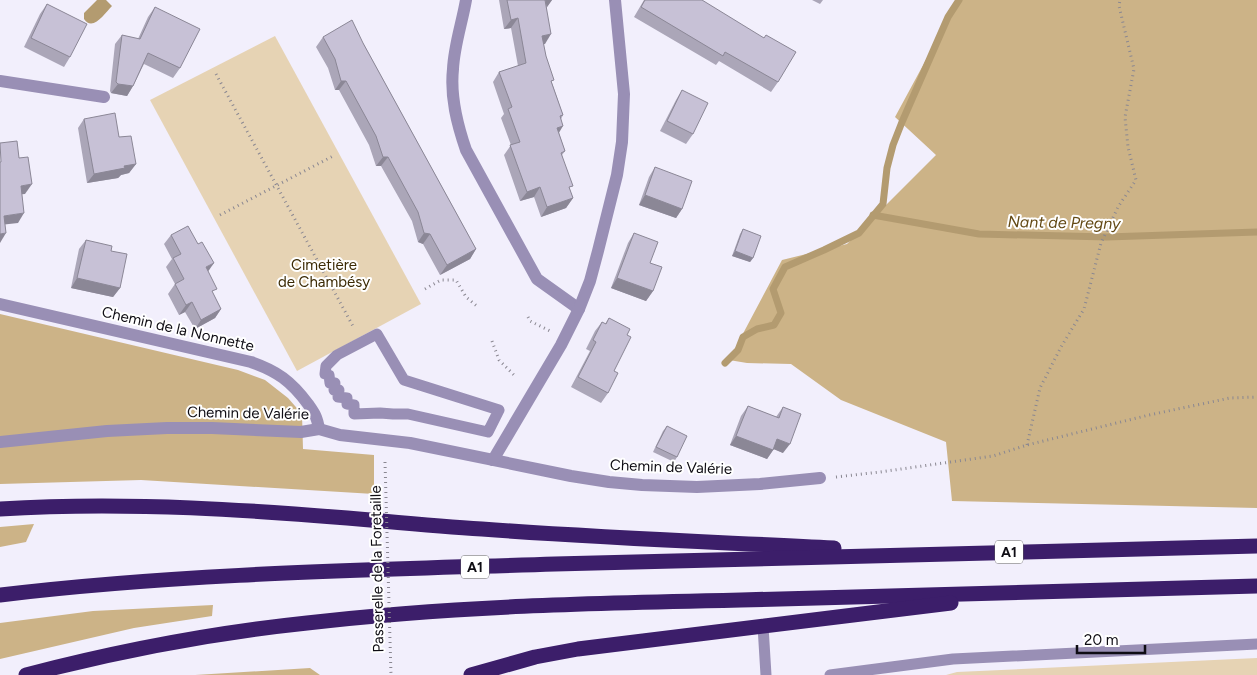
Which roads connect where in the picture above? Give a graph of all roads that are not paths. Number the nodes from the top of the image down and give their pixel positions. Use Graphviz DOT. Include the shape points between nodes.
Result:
graph roads {
  1 [pos="466,0"];
  2 [pos="616,0"];
  3 [pos="0,81"];
  4 [pos="104,97"];
  5 [pos="0,304"];
  6 [pos="579,309"];
  7 [pos="361,342"];
  8 [pos="319,429"];
  9 [pos="0,442"];
  10 [pos="493,460"];
  11 [pos="820,478"];
  12 [pos="0,510"];
  13 [pos="1257,546"];
  14 [pos="950,554"];
  15 [pos="1257,586"];
  16 [pos="1037,593"];
  17 [pos="0,595"];
  18 [pos="763,626"];
  19 [pos="1257,644"];
  20 [pos="26,675"];
  21 [pos="471,675"];
  22 [pos="766,675"];
  23 [pos="830,675"];
  1 -- 6 [label="street" via="452,77 455,114 466,150 538,279"];
  2 -- 6 [label="street" via="624,94 622,142 598,251"];
  3 -- 4 [label="street"];
  5 -- 8 [label="street, Chemin de la Nonnette" via="265,366 297,389 317,418"];
  6 -- 10 [label="street"];
  7 -- 7 [label="lane" via="337,355 326,366 325,374 330,375 330,382 335,383 334,390 339,390 338,397 346,398 346,404 354,405 354,414 408,414 488,432 499,410 404,380 377,334"];
  8 -- 9 [label="street, Chemin de Valérie" via="301,432 203,428 107,430"];
  8 -- 10 [label="street, Chemin de Valérie"];
  10 -- 11 [label="street, Chemin de Valérie" via="571,476 642,485 697,487"];
  12 -- 14 [label="highway" via="109,506 217,509 482,529"];
  13 -- 14 [label="highway, A1"];
  14 -- 17 [label="highway, A1" via="282,573"];
  15 -- 16 [label="highway"];
  16 -- 18 [label="highway"];
  16 -- 20 [label="highway" via="540,606 392,615 308,622 191,639"];
  18 -- 21 [label="highway" via="578,649"];
  18 -- 22 [label="lane"];
  19 -- 23 [label="lane" via="952,658"];
}
